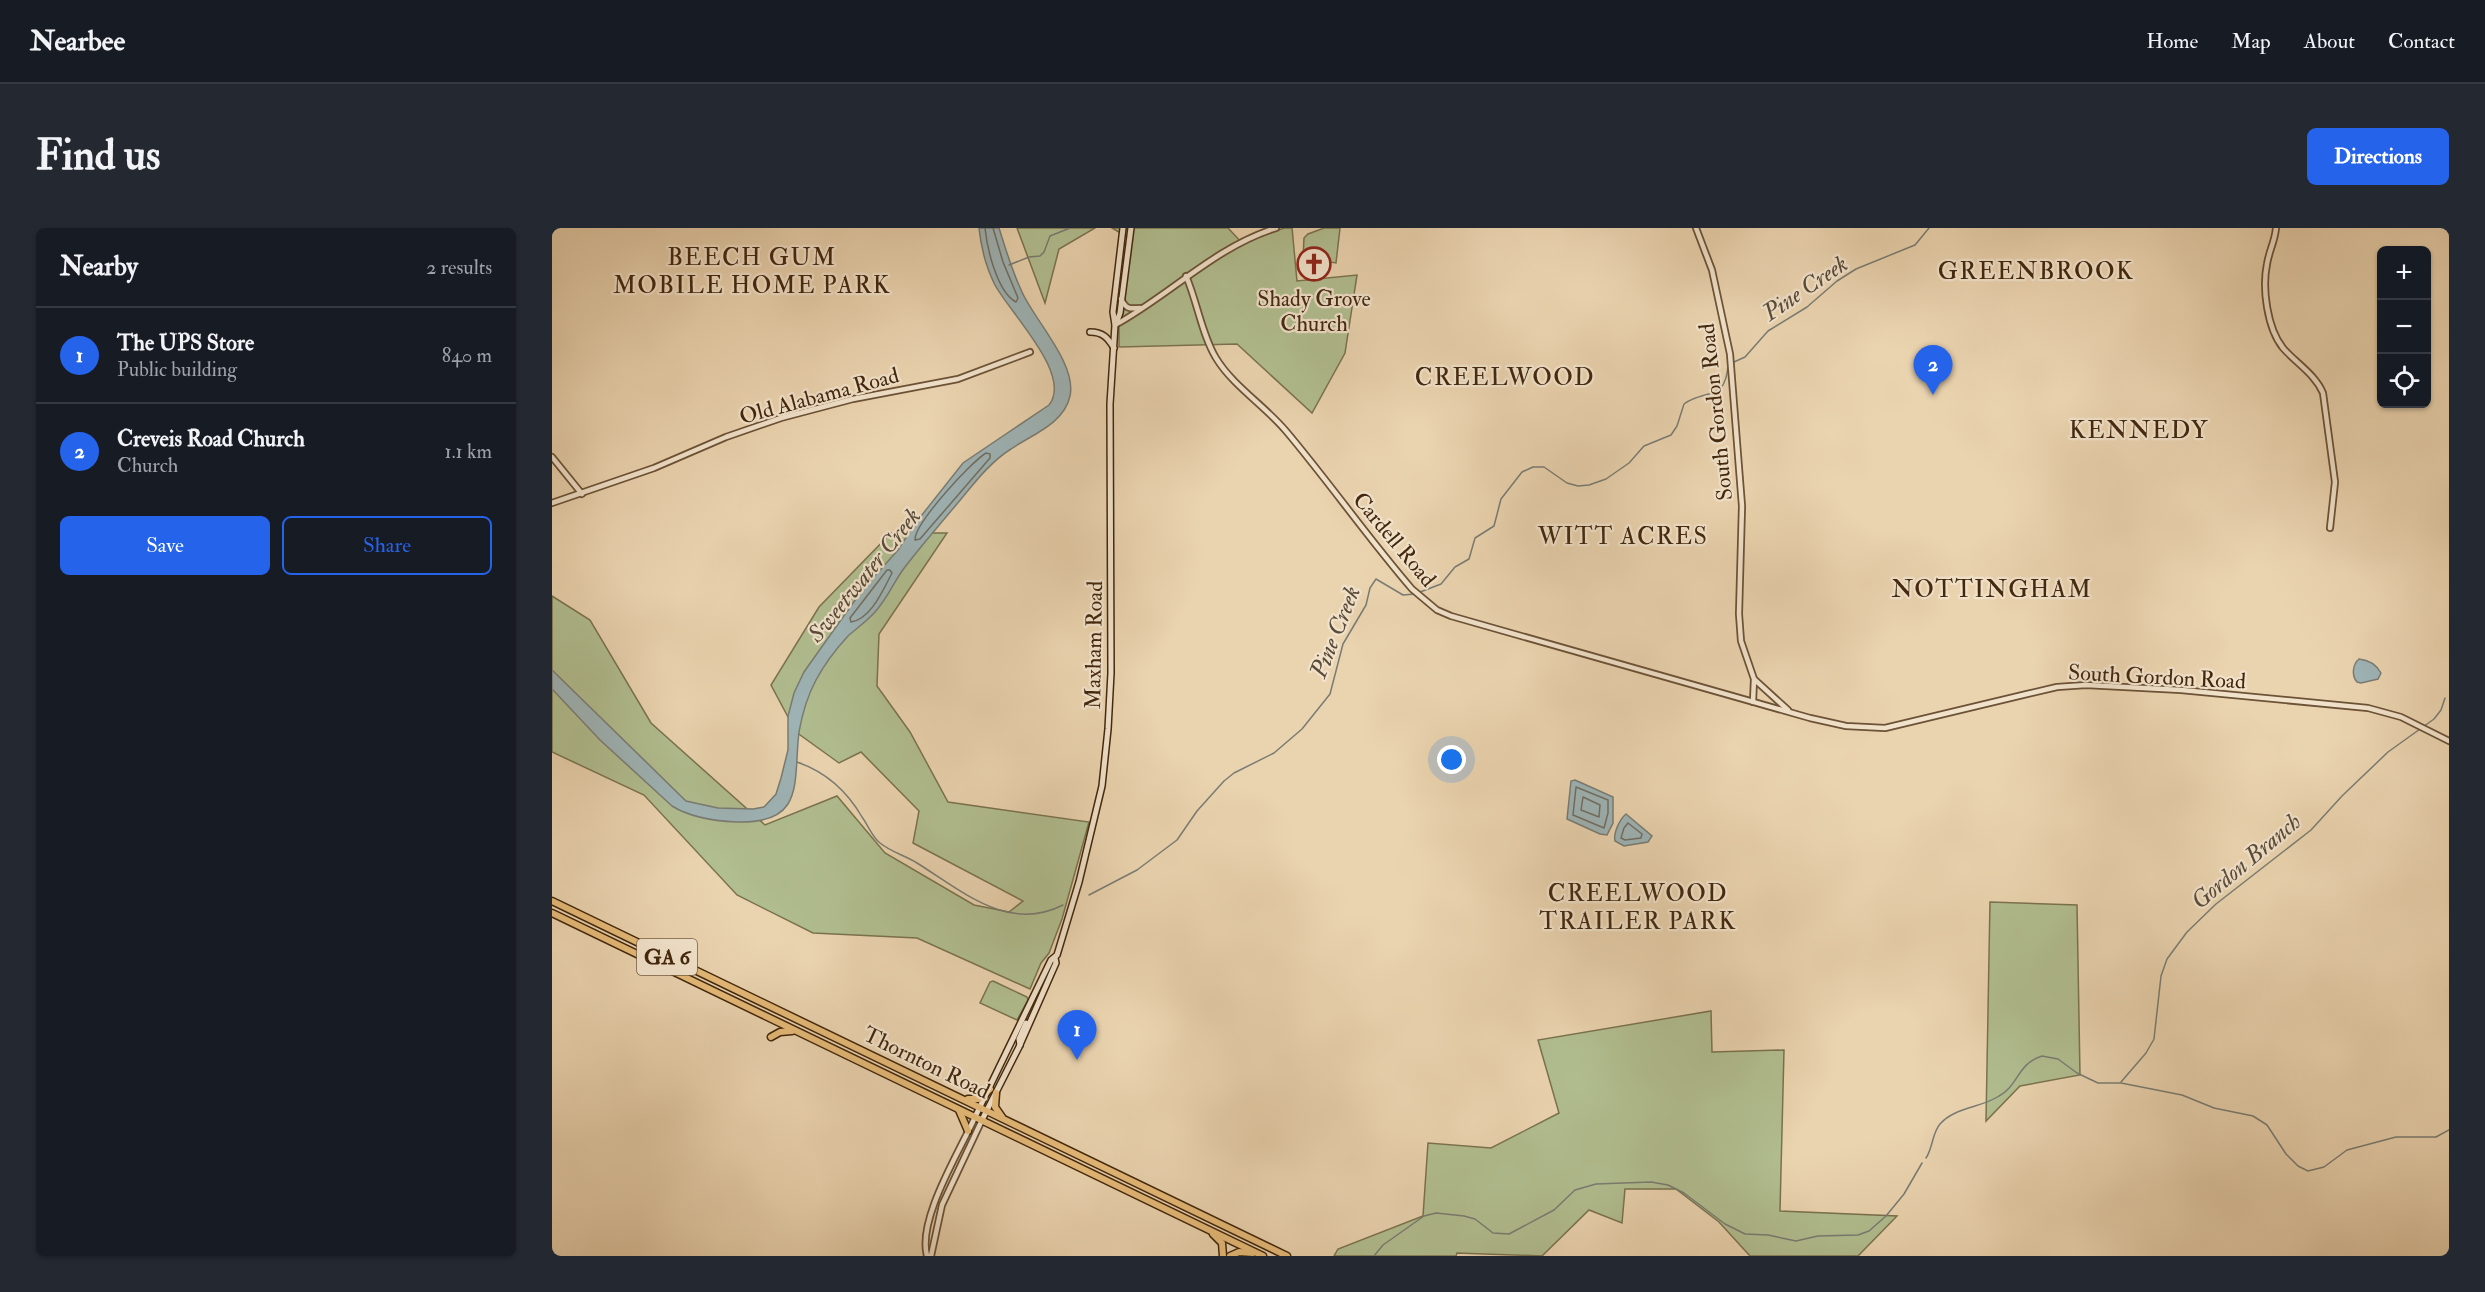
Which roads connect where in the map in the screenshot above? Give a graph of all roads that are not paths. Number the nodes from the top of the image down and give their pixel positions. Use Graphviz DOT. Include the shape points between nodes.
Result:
graph roads {
  1 [pos="1123,228"];
  2 [pos="1131,228"];
  3 [pos="1276,228"];
  4 [pos="1696,228"];
  5 [pos="2276,228"];
  6 [pos="1186,276"];
  7 [pos="1121,299"];
  8 [pos="1143,308"];
  9 [pos="1115,325"];
  10 [pos="1090,332"];
  11 [pos="1114,348"];
  12 [pos="1030,352"];
  13 [pos="552,457"];
  14 [pos="582,494"];
  15 [pos="552,503"];
  16 [pos="2330,528"];
  17 [pos="1754,679"];
  18 [pos="1753,702"];
  19 [pos="1791,712"];
  20 [pos="2449,741"];
  21 [pos="552,901"];
  22 [pos="552,914"];
  23 [pos="1055,958"];
  24 [pos="1029,1007"];
  25 [pos="796,1031"];
  26 [pos="771,1037"];
  27 [pos="1020,1045"];
  28 [pos="990,1089"];
  29 [pos="996,1094"];
  30 [pos="959,1098"];
  31 [pos="959,1109"];
  32 [pos="983,1109"];
  33 [pos="975,1117"];
  34 [pos="1005,1119"];
  35 [pos="982,1120"];
  36 [pos="968,1131"];
  37 [pos="1206,1228"];
  38 [pos="1261,1255"];
  39 [pos="927,1256"];
  40 [pos="931,1256"];
  41 [pos="1223,1256"];
  42 [pos="1230,1256"];
  43 [pos="1287,1256"];
  1 -- 9 [label="main road, Maxham Road" via="1113,312"];
  2 -- 7 [label="main road, Maxham Road"];
  3 -- 6 [label="street" via="1226,251"];
  4 -- 17 [label="street, South Gordon Road" via="1712,270 1730,354 1742,506 1739,614 1741,641"];
  5 -- 16 [label="street" via="2267,264 2268,306 2280,343 2323,393 2335,482"];
  6 -- 8 [label="street"];
  6 -- 18 [label="street, Cardell Road" via="1217,360 1283,428 1412,589 1428,603 1451,616"];
  7 -- 8 [label="street" via="1125,307"];
  7 -- 9 [label="main road, Maxham Road"];
  8 -- 9 [label="street"];
  9 -- 11 [label="main road, Maxham Road"];
  10 -- 11 [label="main road" via="1101,333"];
  11 -- 23 [label="main road, Maxham Road" via="1110,404 1111,673 1104,769 1079,882"];
  12 -- 14 [label="street, Old Alabama Road" via="958,379 853,399 781,418"];
  13 -- 14 [label="street"];
  14 -- 15 [label="street, Old Alabama Road"];
  17 -- 18 [label="street, South Gordon Road"];
  17 -- 19 [label="street"];
  18 -- 19 [label="street, Cardell Road"];
  19 -- 20 [label="street, South Gordon Road" via="1846,726 1885,728 2057,687 2109,685 2368,708 2401,717"];
  21 -- 30 [label="highway, Thornton Road / GA 6"];
  22 -- 25 [label="highway, Thornton Road / GA 6"];
  23 -- 24 [label="main road, Maxham Road"];
  23 -- 27 [label="main road, Maxham Road"];
  24 -- 27 [label="main road"];
  24 -- 28 [label="main road, Maxham Road"];
  25 -- 26 [label="highway"];
  25 -- 31 [label="highway, Thornton Road / GA 6"];
  27 -- 29 [label="main road, Maxham Road"];
  28 -- 30 [label="highway" via="977,1100"];
  28 -- 32 [label="main road, Maxham Road"];
  29 -- 32 [label="main road, Maxham Road"];
  29 -- 34 [label="highway" via="996,1110"];
  30 -- 32 [label="highway, Thornton Road / GA 6"];
  31 -- 33 [label="highway, Thornton Road / GA 6"];
  31 -- 36 [label="highway"];
  32 -- 33 [label="main road, Maxham Road"];
  32 -- 34 [label="highway, Thornton Road / GA 6"];
  32 -- 35 [label="main road, Maxham Road"];
  33 -- 35 [label="highway, Thornton Road / GA 6"];
  33 -- 36 [label="street, Maxham Road"];
  34 -- 43 [label="highway, Thornton Road / GA 6"];
  35 -- 37 [label="highway, Thornton Road / GA 6"];
  35 -- 40 [label="street, Maxham Road" via="942,1205"];
  36 -- 39 [label="street, Maxham Road" via="935,1202 928,1226"];
  37 -- 38 [label="highway, Thornton Road / GA 6"];
  37 -- 41 [label="highway" via="1222,1243"];
  38 -- 42 [label="highway" via="1239,1252"];
}
